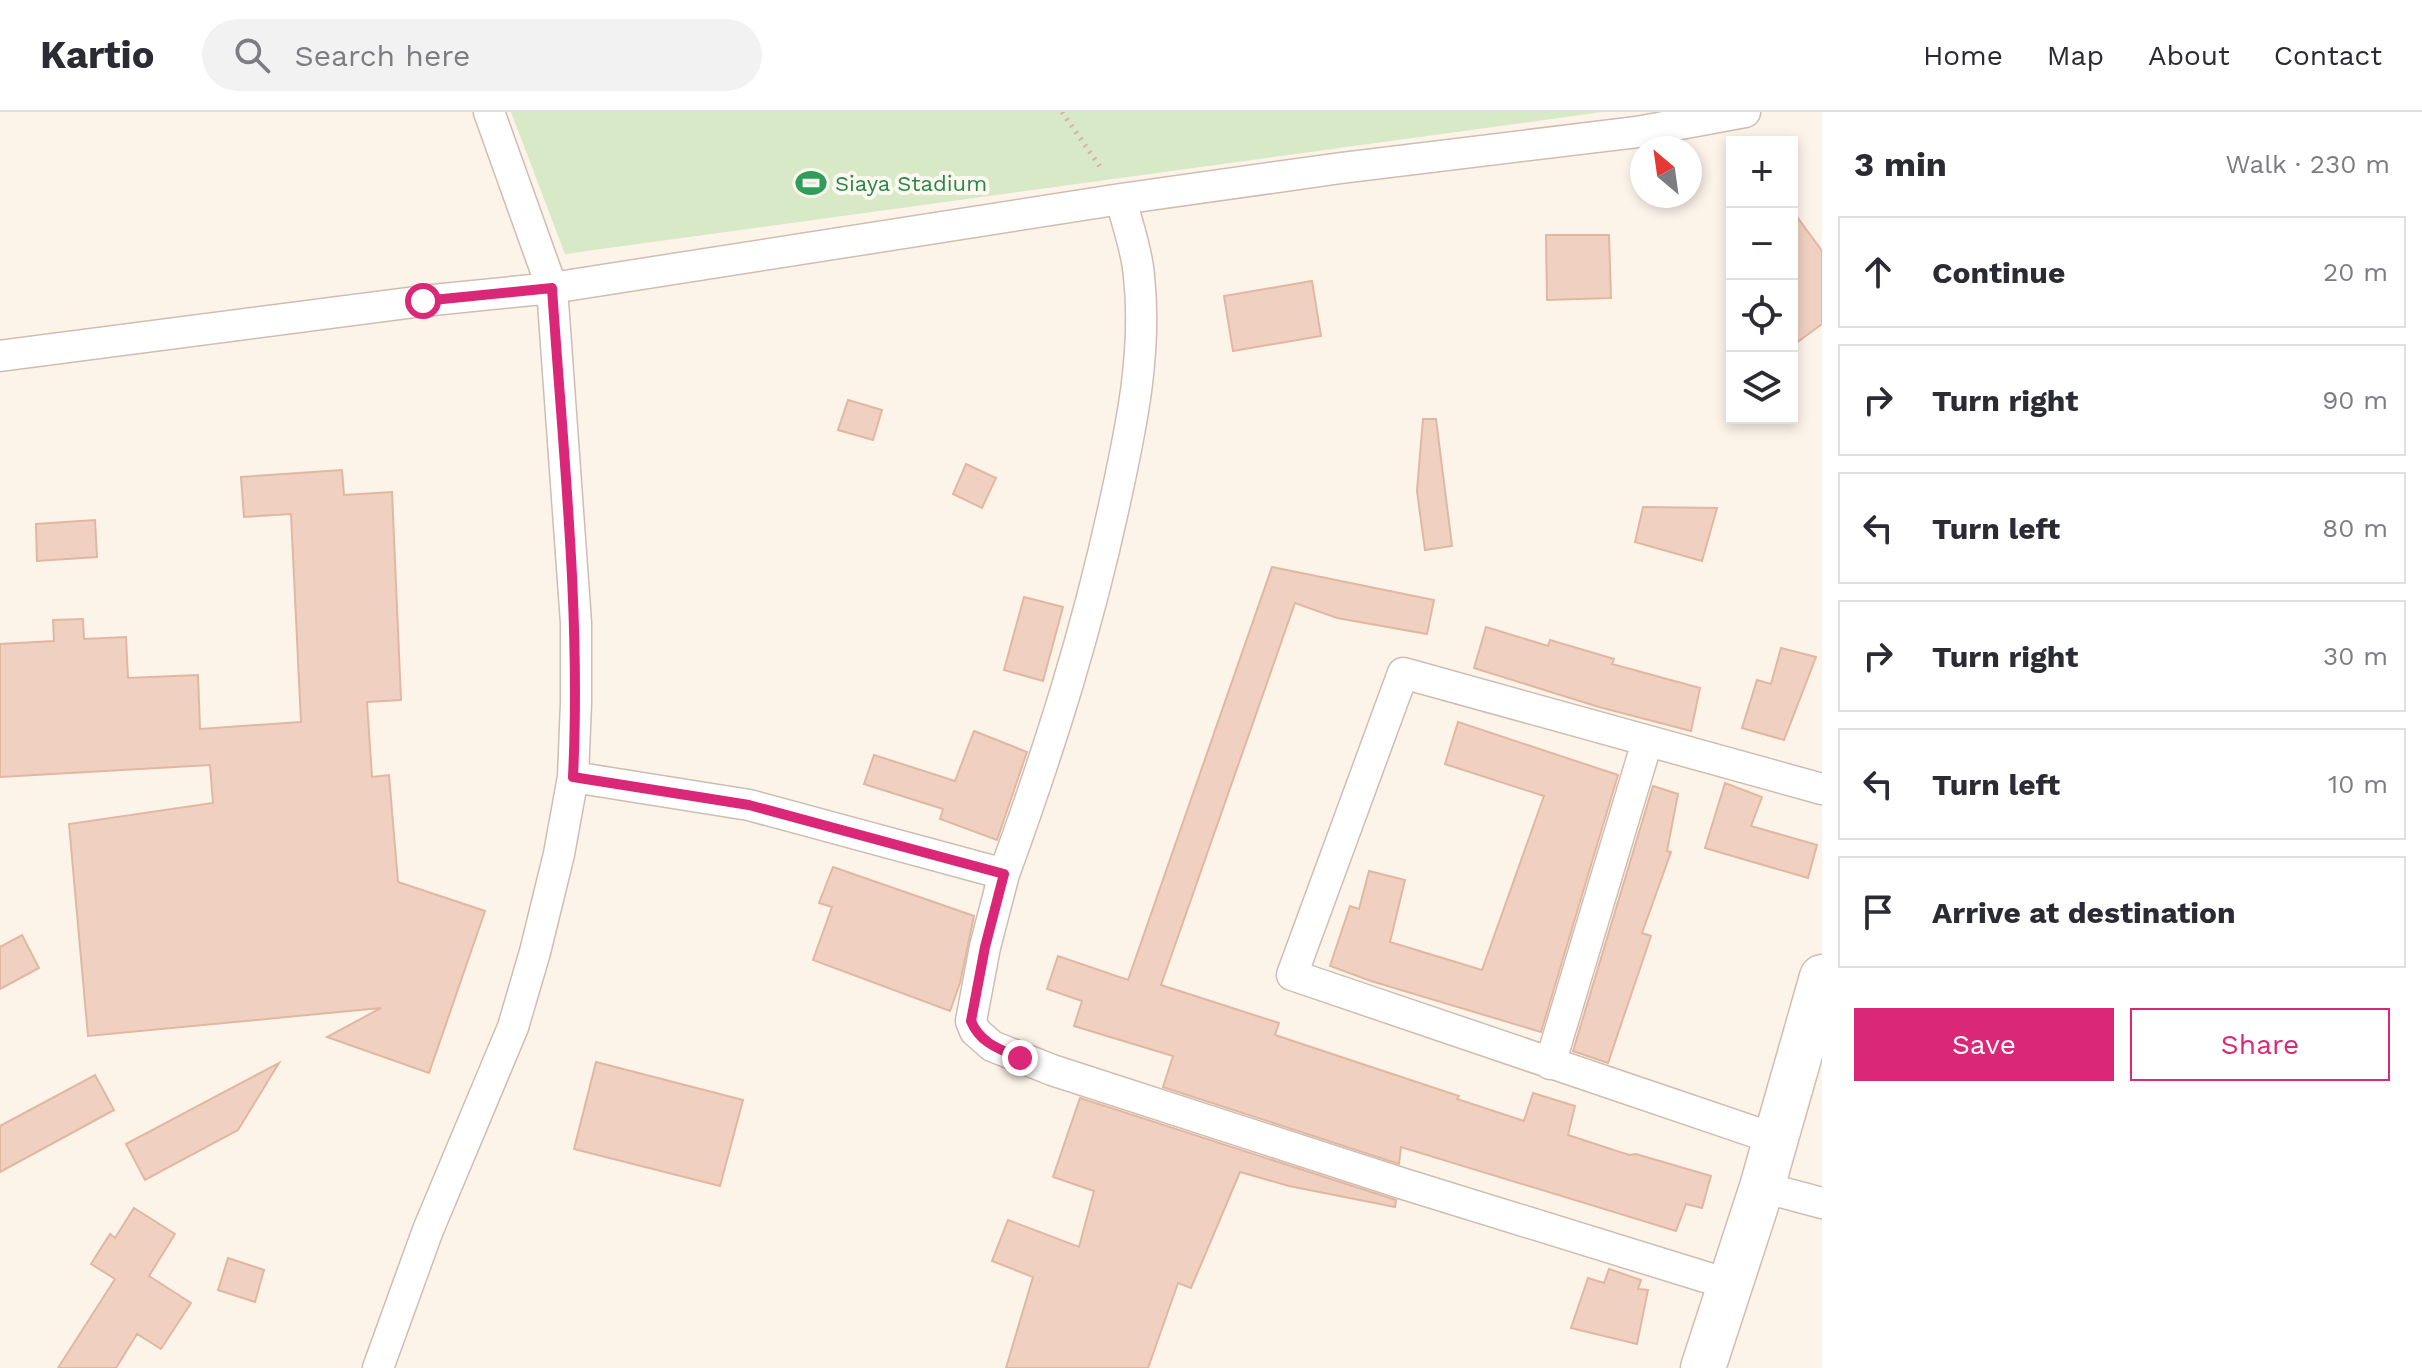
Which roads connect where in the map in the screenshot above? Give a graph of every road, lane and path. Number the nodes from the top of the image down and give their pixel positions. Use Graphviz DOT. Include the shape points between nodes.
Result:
graph roads {
  1 [pos="489,112"];
  2 [pos="1062,112"];
  3 [pos="1745,112"];
  4 [pos="1701,117"];
  5 [pos="1121,199"];
  6 [pos="552,288"];
  7 [pos="0,356"];
  8 [pos="1647,742"];
  9 [pos="573,777"];
  10 [pos="1822,789"];
  11 [pos="1004,874"];
  12 [pos="1822,977"];
  13 [pos="1550,1064"];
  14 [pos="1775,1139"];
  15 [pos="1762,1187"];
  16 [pos="1822,1203"];
  17 [pos="1731,1285"];
  18 [pos="378,1368"];
  19 [pos="1703,1368"];
  1 -- 6 [label="street"];
  2 -- 5 [label="path"];
  3 -- 4 [label="street"];
  4 -- 5 [label="street"];
  5 -- 6 [label="street"];
  5 -- 11 [label="street" via="1139,274 1138,386 1075,666"];
  6 -- 7 [label="street"];
  6 -- 9 [label="street" via="576,623"];
  8 -- 10 [label="street"];
  8 -- 13 [label="street"];
  8 -- 13 [label="street" via="1403,673 1292,975"];
  9 -- 11 [label="street" via="749,805"];
  9 -- 18 [label="street" via="559,854 513,1027 428,1230"];
  11 -- 17 [label="street" via="971,1021 992,1046 1404,1184"];
  12 -- 14 [label="main road"];
  13 -- 14 [label="street"];
  14 -- 15 [label="main road"];
  15 -- 16 [label="street"];
  15 -- 17 [label="main road"];
  17 -- 19 [label="main road"];
}
